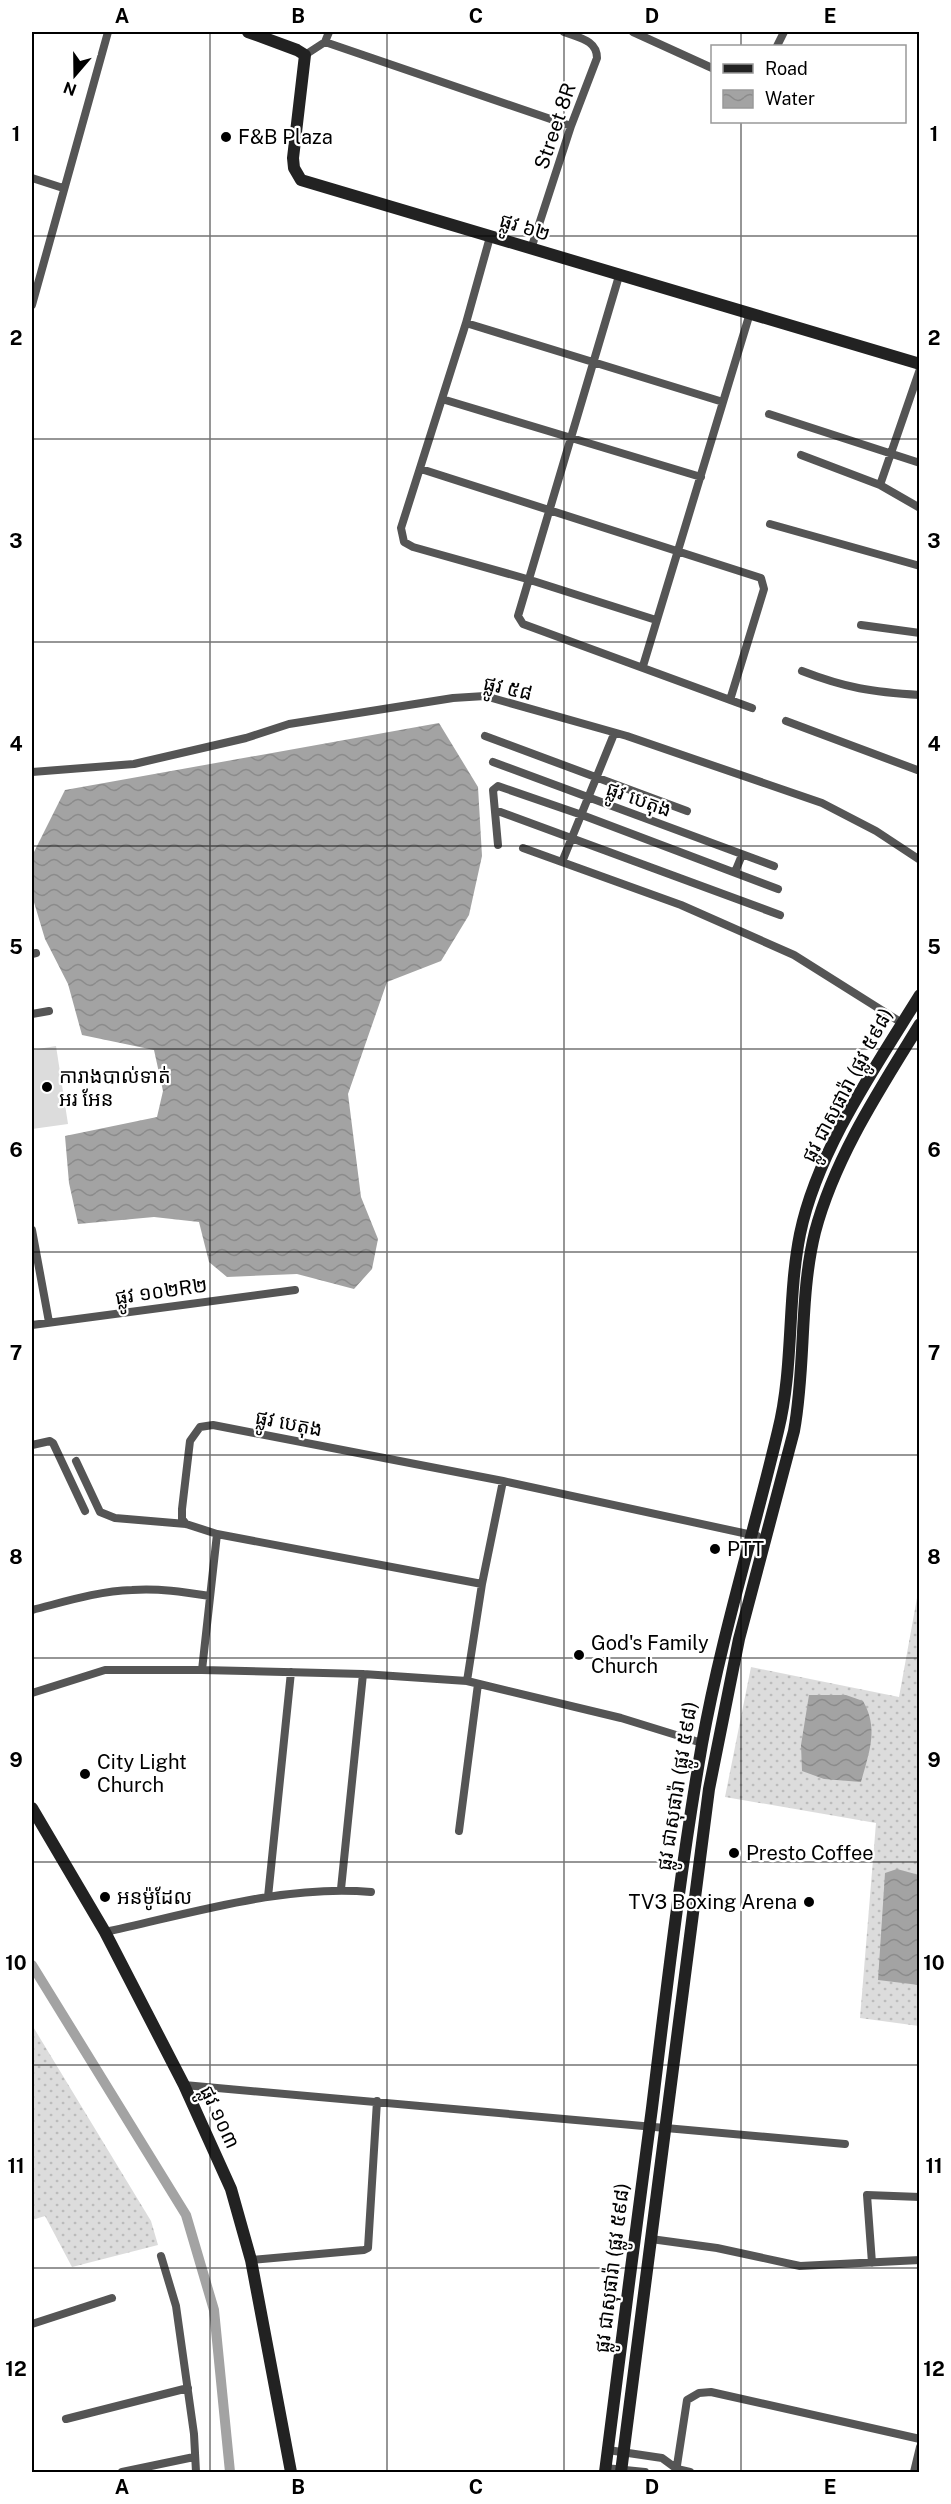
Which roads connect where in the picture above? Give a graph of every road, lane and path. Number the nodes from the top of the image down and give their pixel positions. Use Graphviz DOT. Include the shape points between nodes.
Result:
graph roads {
  1 [pos="108,32"];
  2 [pos="248,32"];
  3 [pos="329,32"];
  4 [pos="564,32"];
  5 [pos="633,32"];
  6 [pos="324,42"];
  7 [pos="305,55"];
  8 [pos="711,68"];
  9 [pos="571,126"];
  10 [pos="32,178"];
  11 [pos="63,188"];
  12 [pos="490,237"];
  13 [pos="531,249"];
  14 [pos="619,276"];
  15 [pos="32,305"];
  16 [pos="750,313"];
  17 [pos="466,323"];
  18 [pos="593,362"];
  19 [pos="920,364"];
  20 [pos="920,369"];
  21 [pos="442,399"];
  22 [pos="723,402"];
  23 [pos="769,414"];
  24 [pos="571,436"];
  25 [pos="890,453"];
  26 [pos="801,455"];
  27 [pos="920,463"];
  28 [pos="420,469"];
  29 [pos="701,477"];
  30 [pos="880,485"];
  31 [pos="920,508"];
  32 [pos="548,509"];
  33 [pos="770,524"];
  34 [pos="678,550"];
  35 [pos="920,566"];
  36 [pos="527,579"];
  37 [pos="656,620"];
  38 [pos="861,625"];
  39 [pos="920,633"];
  40 [pos="643,666"];
  41 [pos="802,671"];
  42 [pos="920,695"];
  43 [pos="730,700"];
  44 [pos="752,708"];
  45 [pos="786,721"];
  46 [pos="614,734"];
  47 [pos="485,736"];
  48 [pos="493,762"];
  49 [pos="32,771"];
  50 [pos="920,771"];
  51 [pos="596,779"];
  52 [pos="588,798"];
  53 [pos="495,810"];
  54 [pos="687,811"];
  55 [pos="582,815"];
  56 [pos="572,838"];
  57 [pos="498,845"];
  58 [pos="523,848"];
  59 [pos="742,855"];
  60 [pos="920,860"];
  61 [pos="562,862"];
  62 [pos="774,866"];
  63 [pos="735,872"];
  64 [pos="778,889"];
  65 [pos="780,915"];
  66 [pos="920,995"];
  67 [pos="49,1011"];
  68 [pos="32,1014"];
  69 [pos="903,1023"];
  70 [pos="920,1024"];
  71 [pos="32,1230"];
  72 [pos="295,1290"];
  73 [pos="49,1322"];
  74 [pos="32,1325"];
  75 [pos="32,1445"];
  76 [pos="76,1461"];
  77 [pos="503,1481"];
  78 [pos="85,1511"];
  79 [pos="186,1524"];
  80 [pos="217,1534"];
  81 [pos="751,1535"];
  82 [pos="766,1538"];
  83 [pos="482,1584"];
  84 [pos="210,1596"];
  85 [pos="32,1610"];
  86 [pos="202,1670"];
  87 [pos="291,1672"];
  88 [pos="363,1674"];
  89 [pos="467,1681"];
  90 [pos="478,1684"];
  91 [pos="32,1693"];
  92 [pos="702,1743"];
  93 [pos="32,1808"];
  94 [pos="459,1831"];
  95 [pos="682,1879"];
  96 [pos="697,1881"];
  97 [pos="341,1889"];
  98 [pos="371,1892"];
  99 [pos="268,1897"];
  100 [pos="105,1932"];
  101 [pos="184,2085"];
  102 [pos="377,2101"];
  103 [pos="649,2127"];
  104 [pos="665,2128"];
  105 [pos="845,2144"];
  106 [pos="920,2197"];
  107 [pos="651,2239"];
  108 [pos="161,2256"];
  109 [pos="251,2260"];
  110 [pos="920,2260"];
  111 [pos="872,2263"];
  112 [pos="112,2298"];
  113 [pos="627,2298"];
  114 [pos="643,2300"];
  115 [pos="32,2324"];
  116 [pos="188,2388"];
  117 [pos="66,2419"];
  118 [pos="920,2439"];
  119 [pos="920,2447"];
  120 [pos="608,2450"];
  121 [pos="624,2452"];
  122 [pos="194,2457"];
  123 [pos="605,2470"];
  124 [pos="621,2471"];
  125 [pos="676,2471"];
  126 [pos="122,2472"];
  127 [pos="196,2472"];
  128 [pos="291,2472"];
  129 [pos="645,2472"];
  130 [pos="666,2472"];
  131 [pos="690,2472"];
  132 [pos="914,2472"];
  1 -- 11 [label="street"];
  2 -- 7 [label="main road"];
  3 -- 6 [label="street"];
  4 -- 9 [label="street, Street 8R" via="597,49"];
  5 -- 8 [label="street"];
  6 -- 7 [label="street"];
  6 -- 9 [label="street"];
  7 -- 12 [label="main road, ផ្លូវ ៦២" via="293,158 301,180"];
  9 -- 13 [label="street, Street 8R"];
  10 -- 11 [label="street"];
  11 -- 15 [label="street"];
  12 -- 13 [label="main road, ផ្លូវ ៦២"];
  12 -- 17 [label="street"];
  13 -- 14 [label="main road, ផ្លូវ ៦២"];
  14 -- 16 [label="main road, ផ្លូវ ៦២"];
  14 -- 18 [label="street"];
  16 -- 19 [label="main road, ផ្លូវ ៦២"];
  16 -- 22 [label="street"];
  17 -- 18 [label="street"];
  17 -- 21 [label="street"];
  18 -- 22 [label="street"];
  18 -- 24 [label="street"];
  20 -- 25 [label="street"];
  21 -- 24 [label="street"];
  21 -- 28 [label="street"];
  22 -- 29 [label="street"];
  23 -- 25 [label="street"];
  24 -- 29 [label="street"];
  24 -- 32 [label="street"];
  25 -- 27 [label="street"];
  25 -- 30 [label="street"];
  26 -- 30 [label="street"];
  28 -- 32 [label="street"];
  28 -- 36 [label="street" via="401,528 404,542"];
  29 -- 34 [label="street"];
  30 -- 31 [label="street"];
  32 -- 34 [label="street"];
  32 -- 36 [label="street"];
  33 -- 35 [label="street"];
  34 -- 37 [label="street"];
  34 -- 43 [label="street" via="760,578 764,589"];
  36 -- 37 [label="street"];
  36 -- 40 [label="street" via="518,616 523,624"];
  37 -- 40 [label="street"];
  38 -- 39 [label="street"];
  40 -- 43 [label="street"];
  41 -- 42 [label="street" via="868,691"];
  43 -- 44 [label="street"];
  45 -- 50 [label="street"];
  46 -- 49 [label="street, ផ្លូវ ៥៨" via="476,696 289,724 237,741 134,764"];
  46 -- 51 [label="street"];
  46 -- 60 [label="street, ផ្លូវ ៥៨" via="822,803"];
  47 -- 51 [label="street"];
  48 -- 52 [label="street, ផ្លូវ បេតុង"];
  51 -- 52 [label="street"];
  51 -- 54 [label="street"];
  52 -- 55 [label="street"];
  52 -- 59 [label="street, ផ្លូវ បេតុង"];
  53 -- 55 [label="street" via="493,790 498,786"];
  53 -- 56 [label="street"];
  53 -- 57 [label="street"];
  55 -- 56 [label="street"];
  55 -- 63 [label="street"];
  56 -- 61 [label="street"];
  56 -- 65 [label="street"];
  58 -- 61 [label="street"];
  59 -- 62 [label="street, ផ្លូវ បេតុង"];
  59 -- 63 [label="street"];
  61 -- 69 [label="street" via="681,905 794,955"];
  63 -- 64 [label="street"];
  66 -- 69 [label="main road, ផ្លូវ ជាសុផារ៉ា (ផ្លូវ ៥៩៨)"];
  67 -- 68 [label="street"];
  69 -- 81 [label="main road, ផ្លូវ ជាសុផារ៉ា (ផ្លូវ ៥៩៨)" via="840,1130 801,1229 790,1305 785,1396"];
  70 -- 82 [label="main road, ផ្លូវ ជាសុផារ៉ា (ផ្លូវ ៥៩៨)" via="854,1136 818,1225 804,1307 800,1398"];
  71 -- 73 [label="street"];
  72 -- 73 [label="street, ផ្លូវ ១០២R២"];
  73 -- 74 [label="street, ផ្លូវ ១០២R២"];
  75 -- 78 [label="street" via="53,1443"];
  76 -- 79 [label="street" via="100,1512 115,1518"];
  77 -- 79 [label="street, ផ្លូវ បេតុង" via="213,1425 200,1427 190,1441 182,1509"];
  77 -- 81 [label="street, ផ្លូវ បេតុង"];
  77 -- 83 [label="street"];
  79 -- 80 [label="street"];
  80 -- 83 [label="street"];
  80 -- 84 [label="street"];
  81 -- 82 [label="street, ផ្លូវ បេតុង"];
  81 -- 92 [label="main road, ផ្លូវ ជាសុផារ៉ា (ផ្លូវ ៥៩៨)" via="723,1638"];
  82 -- 96 [label="main road, ផ្លូវ ជាសុផារ៉ា (ផ្លូវ ៥៩៨)" via="709,1789"];
  83 -- 89 [label="street"];
  84 -- 85 [label="street" via="174,1590 133,1590"];
  84 -- 86 [label="street"];
  86 -- 87 [label="street"];
  86 -- 91 [label="street" via="105,1670"];
  87 -- 88 [label="street"];
  87 -- 99 [label="street"];
  88 -- 89 [label="street"];
  88 -- 97 [label="street"];
  89 -- 90 [label="street"];
  90 -- 92 [label="street" via="621,1718"];
  90 -- 94 [label="street"];
  92 -- 95 [label="main road, ផ្លូវ ជាសុផារ៉ា (ផ្លូវ ៥៩៨)"];
  93 -- 100 [label="main road, ផ្លូវ ១០៣"];
  95 -- 96 [label="main road"];
  95 -- 103 [label="main road, ផ្លូវ ជាសុផារ៉ា (ផ្លូវ ៥៩៨)"];
  96 -- 104 [label="main road, ផ្លូវ ជាសុផារ៉ា (ផ្លូវ ៥៩៨)"];
  97 -- 98 [label="street"];
  97 -- 99 [label="street"];
  99 -- 100 [label="street"];
  100 -- 101 [label="main road, ផ្លូវ ១០៣"];
  101 -- 102 [label="street"];
  101 -- 109 [label="main road, ផ្លូវ ១០៣" via="231,2190"];
  102 -- 103 [label="street"];
  102 -- 109 [label="street" via="368,2248"];
  103 -- 104 [label="street"];
  103 -- 113 [label="main road, ផ្លូវ ជាសុផារ៉ា (ផ្លូវ ៥៩៨)"];
  104 -- 105 [label="street"];
  104 -- 107 [label="main road, ផ្លូវ ជាសុផារ៉ា (ផ្លូវ ៥៩៨)"];
  106 -- 111 [label="street" via="867,2196"];
  107 -- 111 [label="street" via="800,2266"];
  107 -- 114 [label="main road, ផ្លូវ ជាសុផារ៉ា (ផ្លូវ ៥៩៨)"];
  108 -- 116 [label="street" via="176,2306"];
  109 -- 128 [label="main road, ផ្លូវ ១០៣"];
  110 -- 111 [label="street"];
  112 -- 115 [label="street"];
  113 -- 114 [label="main road"];
  113 -- 120 [label="main road, ផ្លូវ ជាសុផារ៉ា (ផ្លូវ ៥៩៨)"];
  114 -- 121 [label="main road, ផ្លូវ ជាសុផារ៉ា (ផ្លូវ ៥៩៨)"];
  116 -- 117 [label="street"];
  116 -- 122 [label="street"];
  118 -- 125 [label="street" via="711,2392 699,2393 687,2400"];
  119 -- 132 [label="street"];
  120 -- 121 [label="street"];
  120 -- 123 [label="main road, ផ្លូវ ជាសុផារ៉ា (ផ្លូវ ៥៩៨)"];
  121 -- 124 [label="main road, ផ្លូវ ជាសុផារ៉ា (ផ្លូវ ៥៩៨)"];
  121 -- 125 [label="street" via="662,2457"];
  122 -- 126 [label="street"];
  122 -- 127 [label="street"];
  123 -- 124 [label="street"];
  124 -- 129 [label="street"];
  125 -- 130 [label="street"];
  125 -- 131 [label="street"];
}
